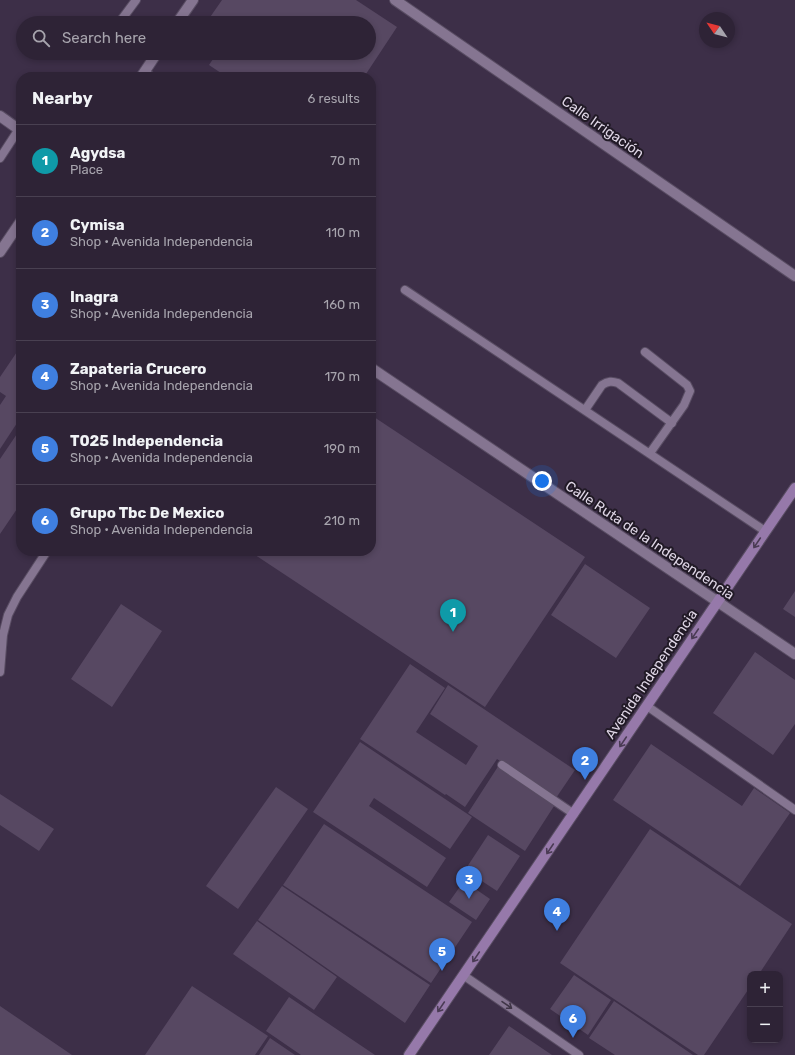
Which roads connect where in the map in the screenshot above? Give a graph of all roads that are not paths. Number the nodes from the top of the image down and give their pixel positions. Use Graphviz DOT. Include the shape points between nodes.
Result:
graph roads {
  1 [pos="136,0"];
  2 [pos="193,0"];
  3 [pos="395,0"];
  4 [pos="125,16"];
  5 [pos="183,16"];
  6 [pos="154,60"];
  7 [pos="148,72"];
  8 [pos="0,116"];
  9 [pos="16,127"];
  10 [pos="16,136"];
  11 [pos="0,158"];
  12 [pos="16,228"];
  13 [pos="0,252"];
  14 [pos="795,276"];
  15 [pos="406,290"];
  16 [pos="645,352"];
  17 [pos="376,371"];
  18 [pos="585,410"];
  19 [pos="672,423"];
  20 [pos="650,453"];
  21 [pos="794,490"];
  22 [pos="766,531"];
  23 [pos="44,556"];
  24 [pos="717,602"];
  25 [pos="795,654"];
  26 [pos="0,672"];
  27 [pos="647,706"];
  28 [pos="502,764"];
  29 [pos="795,810"];
  30 [pos="574,814"];
  31 [pos="463,975"];
  32 [pos="409,1055"];
  33 [pos="579,1055"];
  1 -- 4 [label="lane"];
  2 -- 5 [label="street"];
  3 -- 14 [label="street, Calle Irrigación"];
  6 -- 7 [label="street"];
  8 -- 9 [label="street"];
  10 -- 11 [label="lane"];
  12 -- 13 [label="street"];
  15 -- 18 [label="lane"];
  16 -- 19 [label="lane" via="687,385 690,392"];
  17 -- 24 [label="street, Calle Ruta de la Independencia"];
  18 -- 19 [label="lane" via="602,385 612,381"];
  18 -- 20 [label="lane"];
  19 -- 20 [label="lane"];
  20 -- 22 [label="lane"];
  21 -- 22 [label="main road, Avenida Independencia"];
  22 -- 24 [label="main road, Avenida Independencia, one-way"];
  23 -- 26 [label="lane" via="8,616 3,635"];
  24 -- 25 [label="street, Calle Ruta de la Independencia"];
  24 -- 27 [label="main road, Avenida Independencia, one-way"];
  27 -- 29 [label="lane"];
  27 -- 30 [label="main road, Avenida Independencia, one-way"];
  28 -- 30 [label="lane"];
  30 -- 31 [label="main road, Avenida Independencia, one-way"];
  31 -- 32 [label="main road, Avenida Independencia, one-way"];
  31 -- 33 [label="lane, one-way"];
}
